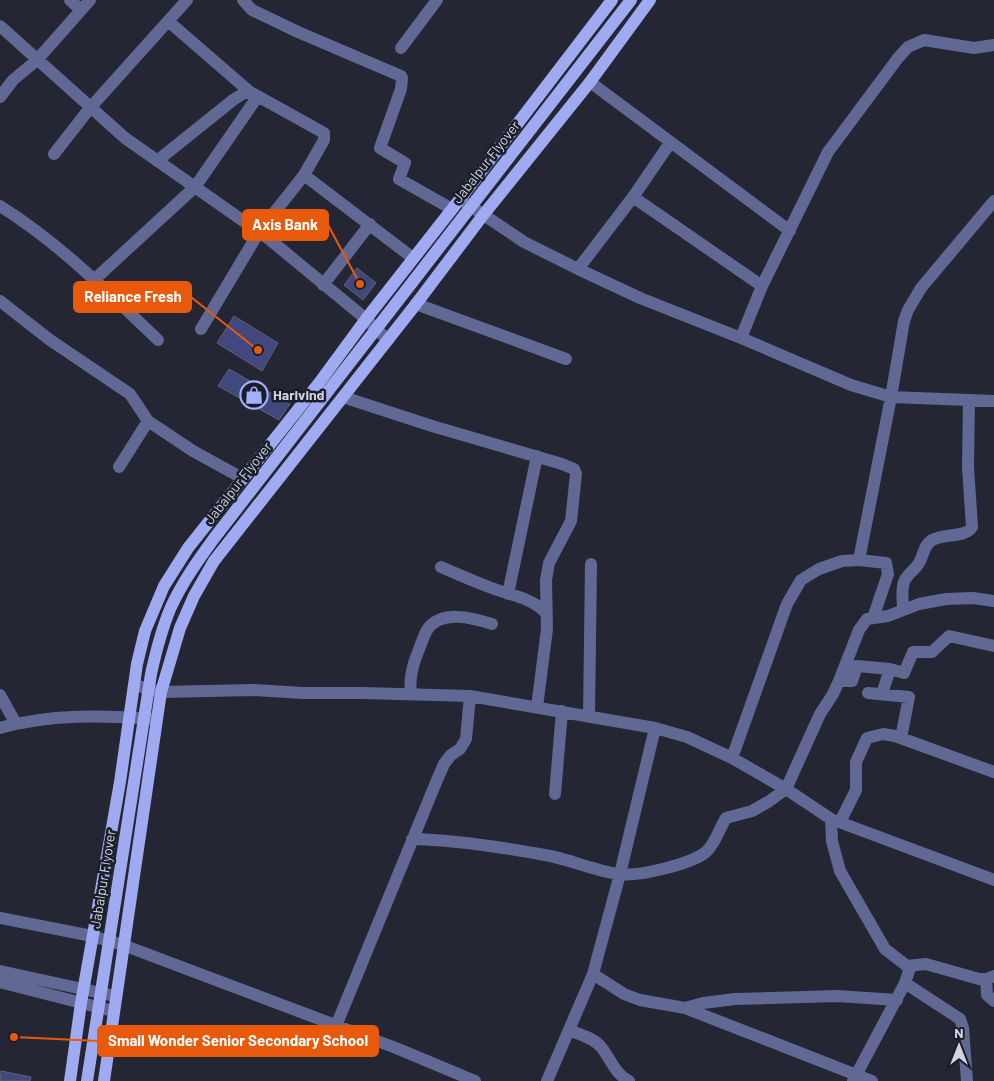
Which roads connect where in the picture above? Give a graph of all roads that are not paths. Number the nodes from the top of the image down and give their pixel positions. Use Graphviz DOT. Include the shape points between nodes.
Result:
graph roads {
  1 [pos="70,0"];
  2 [pos="90,0"];
  3 [pos="187,0"];
  4 [pos="243,0"];
  5 [pos="437,0"];
  6 [pos="612,0"];
  7 [pos="631,0"];
  8 [pos="650,0"];
  9 [pos="81,10"];
  10 [pos="168,21"];
  11 [pos="0,26"];
  12 [pos="994,45"];
  13 [pos="401,48"];
  14 [pos="37,60"];
  15 [pos="590,82"];
  16 [pos="254,94"];
  17 [pos="0,98"];
  18 [pos="90,108"];
  19 [pos="670,143"];
  20 [pos="54,154"];
  21 [pos="157,160"];
  22 [pos="304,175"];
  23 [pos="195,187"];
  24 [pos="633,197"];
  25 [pos="994,201"];
  26 [pos="456,204"];
  27 [pos="0,206"];
  28 [pos="484,214"];
  29 [pos="370,224"];
  30 [pos="790,231"];
  31 [pos="259,232"];
  32 [pos="413,258"];
  33 [pos="578,269"];
  34 [pos="95,279"];
  35 [pos="323,285"];
  36 [pos="762,286"];
  37 [pos="0,301"];
  38 [pos="416,304"];
  39 [pos="366,319"];
  40 [pos="201,329"];
  41 [pos="741,338"];
  42 [pos="158,340"];
  43 [pos="388,340"];
  44 [pos="566,359"];
  45 [pos="343,397"];
  46 [pos="891,397"];
  47 [pos="970,400"];
  48 [pos="994,401"];
  49 [pos="148,421"];
  50 [pos="537,456"];
  51 [pos="119,467"];
  52 [pos="242,478"];
  53 [pos="859,560"];
  54 [pos="591,564"];
  55 [pos="441,567"];
  56 [pos="508,594"];
  57 [pos="994,601"];
  58 [pos="903,610"];
  59 [pos="546,613"];
  60 [pos="873,618"];
  61 [pos="492,624"];
  62 [pos="994,646"];
  63 [pos="890,669"];
  64 [pos="839,681"];
  65 [pos="134,686"];
  66 [pos="161,692"];
  67 [pos="868,693"];
  68 [pos="410,694"];
  69 [pos="882,694"];
  70 [pos="0,695"];
  71 [pos="470,696"];
  72 [pos="537,707"];
  73 [pos="562,711"];
  74 [pos="589,716"];
  75 [pos="129,717"];
  76 [pos="157,720"];
  77 [pos="16,724"];
  78 [pos="0,728"];
  79 [pos="655,728"];
  80 [pos="901,738"];
  81 [pos="732,758"];
  82 [pos="994,772"];
  83 [pos="786,789"];
  84 [pos="555,794"];
  85 [pos="836,820"];
  86 [pos="412,840"];
  87 [pos="620,874"];
  88 [pos="992,875"];
  89 [pos="0,918"];
  90 [pos="92,936"];
  91 [pos="123,945"];
  92 [pos="907,966"];
  93 [pos="0,971"];
  94 [pos="593,974"];
  95 [pos="990,978"];
  96 [pos="0,982"];
  97 [pos="905,984"];
  98 [pos="83,990"];
  99 [pos="116,996"];
  100 [pos="897,1000"];
  101 [pos="994,1001"];
  102 [pos="81,1003"];
  103 [pos="685,1008"];
  104 [pos="113,1011"];
  105 [pos="336,1026"];
  106 [pos="570,1030"];
  107 [pos="854,1078"];
  108 [pos="70,1081"];
  109 [pos="87,1081"];
  110 [pos="104,1081"];
  111 [pos="475,1081"];
  112 [pos="547,1081"];
  113 [pos="629,1081"];
  114 [pos="872,1081"];
  115 [pos="967,1081"];
  1 -- 9 [label="street"];
  2 -- 9 [label="street"];
  3 -- 10 [label="street"];
  4 -- 26 [label="street" via="252,10 400,76 402,89 380,148 405,163 399,179"];
  5 -- 13 [label="street"];
  6 -- 26 [label="main road"];
  7 -- 109 [label="main road, Jabalpur Flyover, bridge" via="215,537 172,606 151,674"];
  8 -- 15 [label="main road"];
  9 -- 14 [label="street"];
  10 -- 16 [label="street"];
  10 -- 18 [label="street"];
  11 -- 14 [label="street"];
  12 -- 30 [label="street" via="974,48 924,40 908,47 828,152"];
  14 -- 17 [label="street" via="14,80"];
  14 -- 18 [label="street"];
  15 -- 19 [label="street"];
  15 -- 28 [label="main road"];
  16 -- 21 [label="street" via="244,93 233,100"];
  16 -- 22 [label="street" via="324,133 324,140"];
  16 -- 23 [label="street"];
  18 -- 20 [label="street"];
  18 -- 21 [label="street" via="124,138"];
  19 -- 24 [label="street"];
  19 -- 30 [label="street"];
  21 -- 23 [label="street"];
  22 -- 29 [label="street"];
  22 -- 31 [label="street"];
  23 -- 31 [label="street"];
  23 -- 34 [label="street"];
  24 -- 33 [label="street"];
  24 -- 36 [label="street"];
  25 -- 46 [label="street" via="920,288 908,310"];
  26 -- 28 [label="street"];
  26 -- 32 [label="main road"];
  27 -- 34 [label="street" via="28,224"];
  28 -- 33 [label="street" via="524,242"];
  28 -- 38 [label="main road"];
  29 -- 32 [label="street"];
  29 -- 35 [label="street"];
  30 -- 36 [label="street"];
  31 -- 35 [label="street"];
  31 -- 40 [label="street"];
  32 -- 39 [label="main road"];
  33 -- 41 [label="street" via="640,298"];
  34 -- 42 [label="street"];
  35 -- 39 [label="street"];
  36 -- 41 [label="street"];
  37 -- 49 [label="street" via="50,340 130,394"];
  38 -- 43 [label="main road"];
  38 -- 44 [label="street"];
  39 -- 43 [label="street"];
  39 -- 52 [label="main road"];
  41 -- 46 [label="street" via="842,382"];
  43 -- 45 [label="main road"];
  45 -- 50 [label="street"];
  45 -- 66 [label="main road" via="214,561 180,628"];
  46 -- 47 [label="street"];
  46 -- 53 [label="street"];
  47 -- 48 [label="street"];
  47 -- 58 [label="street" via="968,467 972,527 966,534 951,534 927,544 918,565 905,580"];
  49 -- 51 [label="street"];
  49 -- 52 [label="street"];
  50 -- 56 [label="street"];
  50 -- 59 [label="street" via="570,466 576,474 571,522 549,563"];
  52 -- 65 [label="main road" via="188,548 164,586 144,631"];
  53 -- 60 [label="street" via="886,564 888,568"];
  53 -- 81 [label="street" via="842,561 801,580 787,604"];
  54 -- 74 [label="street"];
  55 -- 56 [label="street"];
  56 -- 59 [label="street" via="535,604"];
  57 -- 58 [label="street" via="946,599"];
  58 -- 60 [label="street"];
  59 -- 72 [label="street"];
  60 -- 64 [label="street" via="863,623"];
  61 -- 68 [label="street" via="473,617 455,617 438,620 428,628 414,662 409,681"];
  62 -- 63 [label="street" via="950,636 932,652 913,652 904,673"];
  63 -- 64 [label="street" via="857,666 852,681"];
  63 -- 69 [label="street"];
  64 -- 83 [label="street" via="820,714"];
  65 -- 66 [label="street"];
  65 -- 75 [label="main road"];
  66 -- 68 [label="street" via="253,690"];
  66 -- 76 [label="main road"];
  67 -- 69 [label="street"];
  68 -- 71 [label="street"];
  69 -- 80 [label="street" via="909,697"];
  70 -- 77 [label="street"];
  71 -- 72 [label="street"];
  71 -- 86 [label="street" via="466,739 444,764"];
  72 -- 73 [label="street"];
  73 -- 74 [label="street"];
  73 -- 84 [label="street"];
  74 -- 79 [label="street"];
  75 -- 76 [label="street"];
  75 -- 77 [label="street" via="63,717"];
  75 -- 90 [label="main road"];
  76 -- 91 [label="main road"];
  77 -- 78 [label="street"];
  79 -- 81 [label="street" via="687,736"];
  79 -- 87 [label="street"];
  80 -- 82 [label="street"];
  80 -- 85 [label="street" via="884,734 867,738 856,762 856,790"];
  81 -- 83 [label="street"];
  83 -- 85 [label="street"];
  83 -- 87 [label="street" via="752,810 726,818 716,839 698,856 656,870"];
  85 -- 88 [label="street"];
  85 -- 92 [label="street" via="832,841 840,871 886,949"];
  86 -- 87 [label="street" via="447,840 547,855"];
  86 -- 105 [label="street"];
  87 -- 94 [label="street"];
  89 -- 90 [label="street"];
  90 -- 91 [label="street"];
  90 -- 98 [label="main road"];
  91 -- 99 [label="main road"];
  91 -- 105 [label="street"];
  92 -- 95 [label="street" via="926,964 979,979"];
  92 -- 97 [label="street" via="909,971"];
  93 -- 98 [label="street"];
  94 -- 103 [label="street" via="640,1000"];
  94 -- 106 [label="street"];
  95 -- 101 [label="street" via="988,995"];
  96 -- 102 [label="street"];
  97 -- 100 [label="street"];
  97 -- 115 [label="street" via="960,1019"];
  98 -- 99 [label="street"];
  98 -- 102 [label="main road"];
  99 -- 104 [label="main road"];
  100 -- 103 [label="street" via="837,996 735,999"];
  100 -- 107 [label="street"];
  102 -- 104 [label="street"];
  102 -- 108 [label="main road"];
  103 -- 107 [label="street"];
  104 -- 110 [label="main road"];
  105 -- 111 [label="street"];
  106 -- 112 [label="street"];
  106 -- 113 [label="street" via="602,1047 615,1070"];
  107 -- 114 [label="street"];
}
